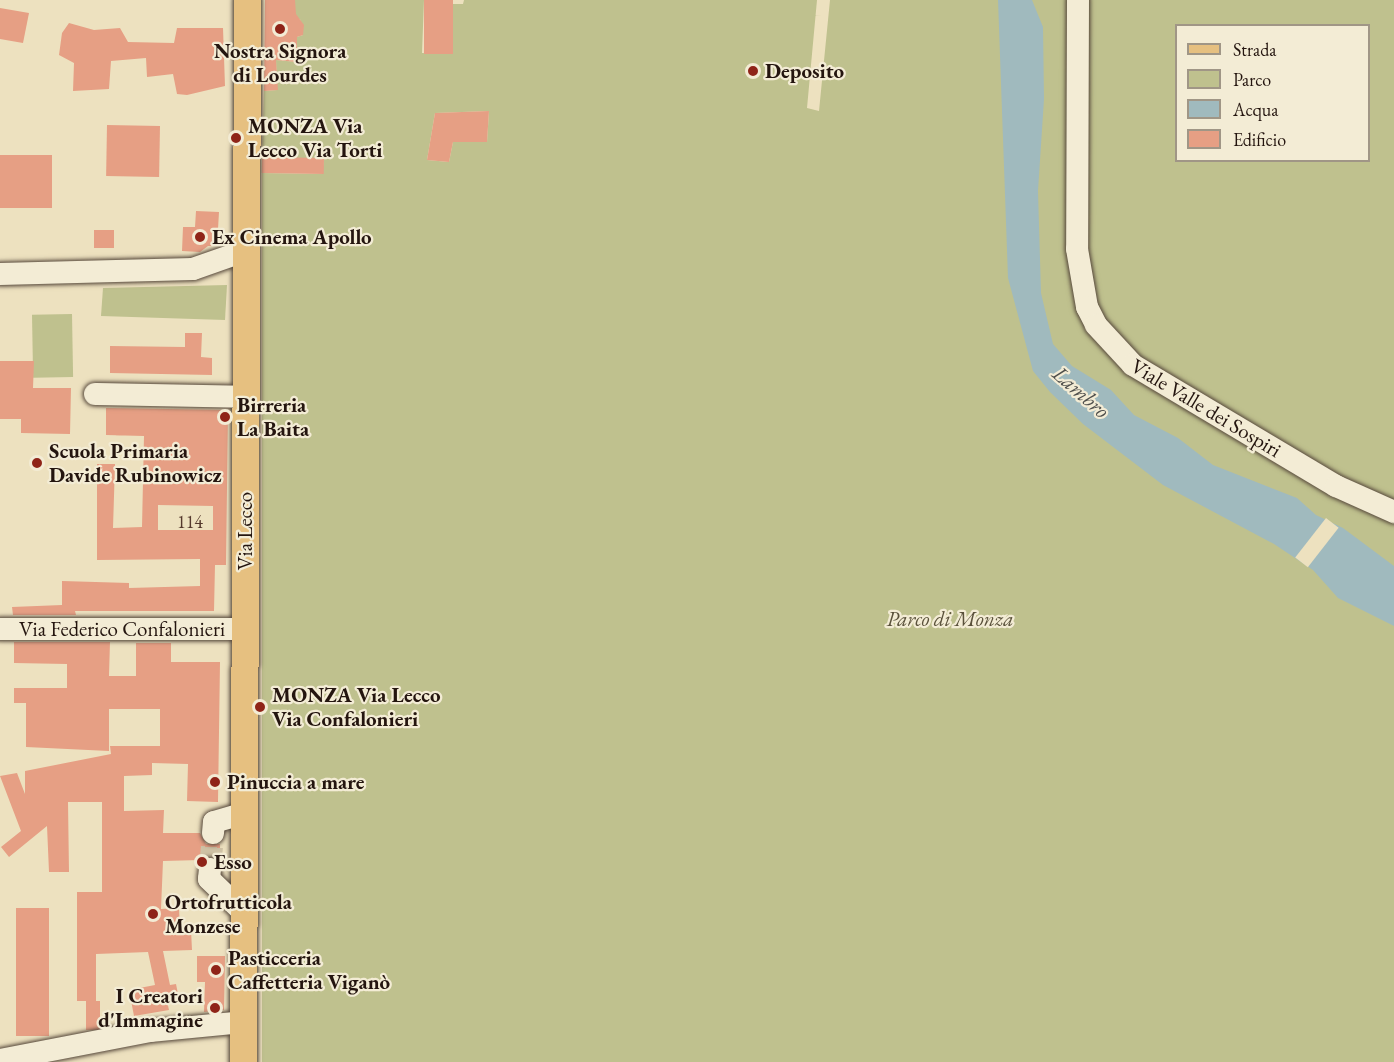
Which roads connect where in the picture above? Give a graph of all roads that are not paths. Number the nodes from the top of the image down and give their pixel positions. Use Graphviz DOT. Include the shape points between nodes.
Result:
graph roads {
  1 [pos="247,0"];
  2 [pos="1078,0"];
  3 [pos="247,263"];
  4 [pos="0,274"];
  5 [pos="95,394"];
  6 [pos="245,397"];
  7 [pos="1394,512"];
  8 [pos="0,629"];
  9 [pos="245,629"];
  10 [pos="244,813"];
  11 [pos="213,833"];
  12 [pos="210,869"];
  13 [pos="243,912"];
  14 [pos="243,1022"];
  15 [pos="0,1060"];
  16 [pos="243,1062"];
  1 -- 3 [label="main road, Via Lecco"];
  2 -- 7 [label="street, Viale Valle dei Sospiri" via="1077,249 1087,307 1096,326 1133,365 1336,486"];
  3 -- 4 [label="street" via="167,271"];
  3 -- 6 [label="main road, Via Lecco"];
  5 -- 6 [label="street"];
  6 -- 9 [label="main road, Via Lecco"];
  8 -- 9 [label="street, Via Federico Confalonieri"];
  9 -- 10 [label="main road, Via Lecco"];
  10 -- 11 [label="street" via="214,822"];
  10 -- 13 [label="main road, Via Lecco"];
  12 -- 13 [label="street" via="209,879"];
  13 -- 14 [label="main road, Via Lecco"];
  14 -- 15 [label="street" via="150,1031"];
  14 -- 16 [label="main road, Via Lecco"];
}
